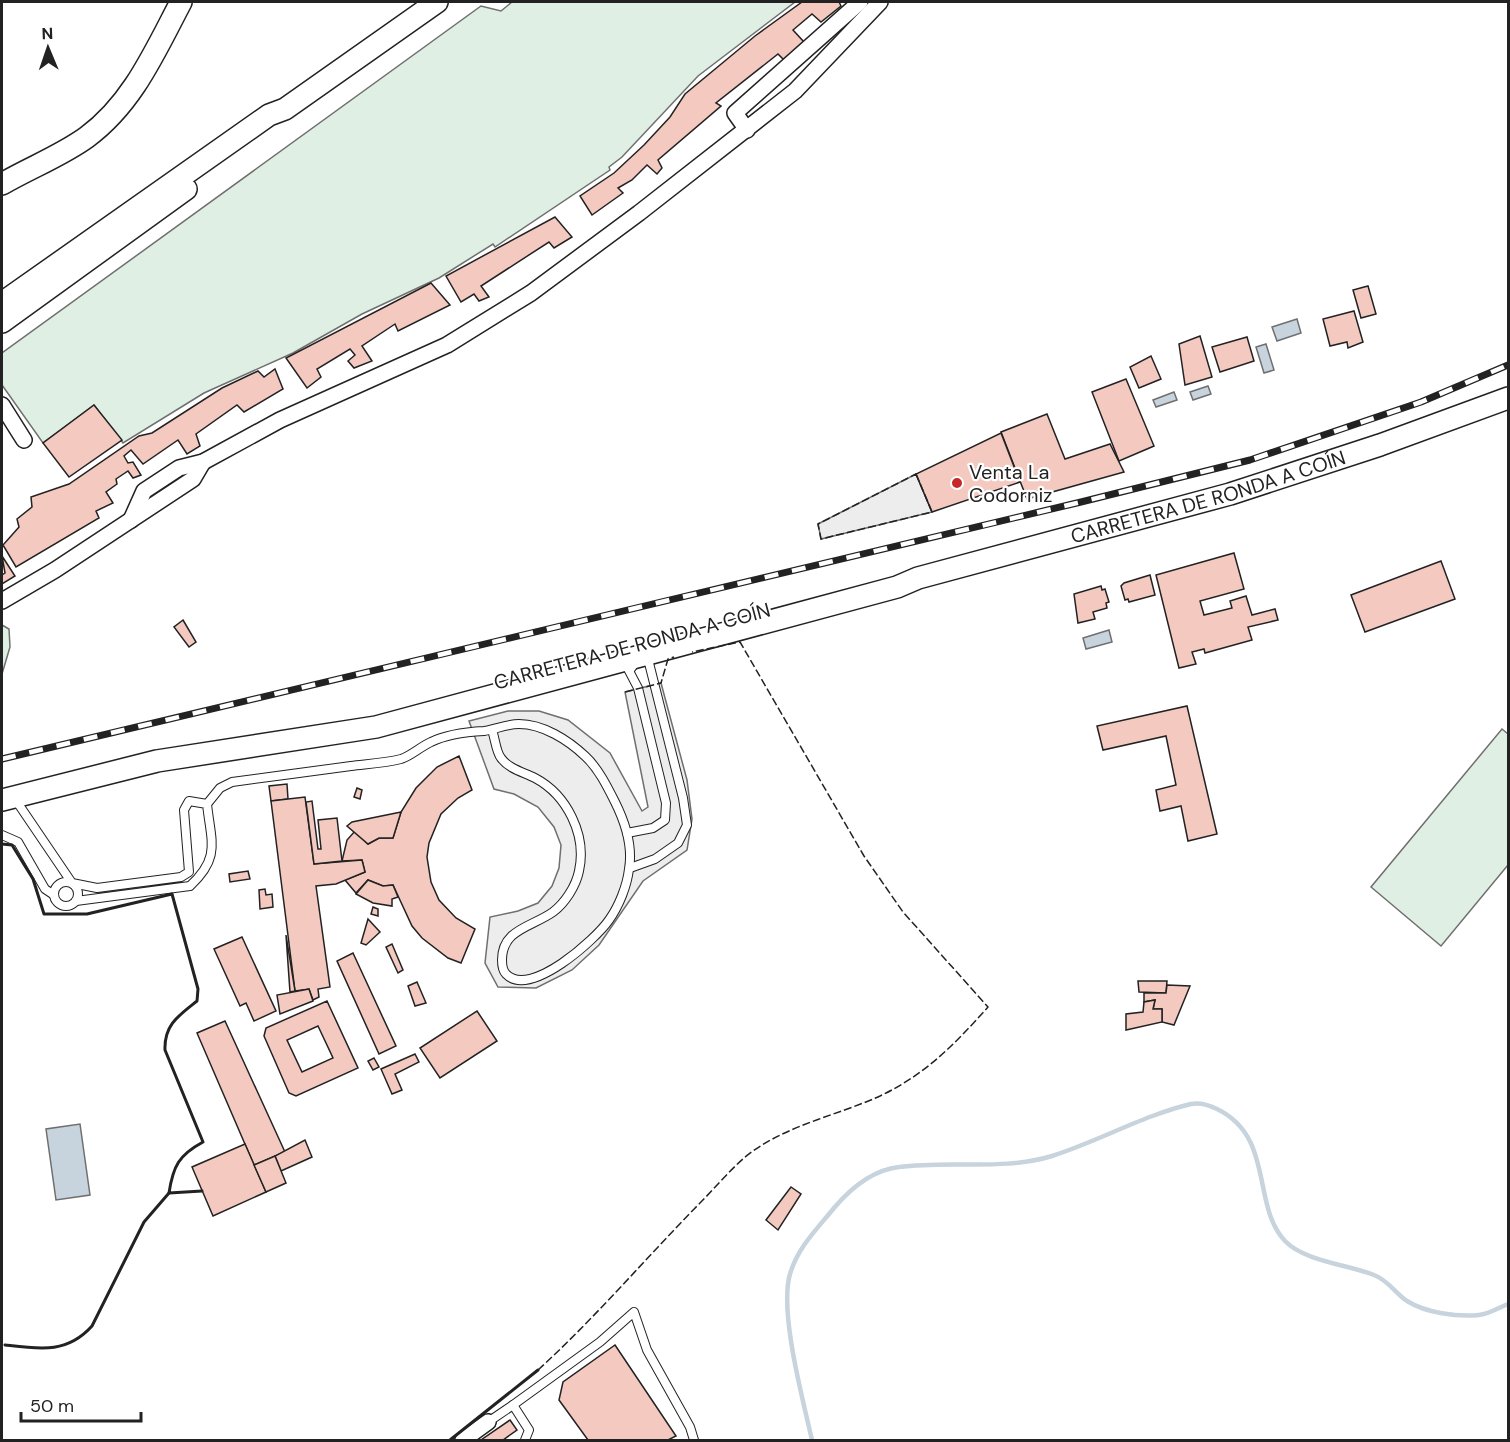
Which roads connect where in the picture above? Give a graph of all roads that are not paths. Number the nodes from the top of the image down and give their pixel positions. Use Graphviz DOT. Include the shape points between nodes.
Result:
graph roads {
  1 [pos="181,2"];
  2 [pos="437,2"];
  3 [pos="860,2"];
  4 [pos="880,2"];
  5 [pos="285,109"];
  6 [pos="747,130"];
  7 [pos="2,184"];
  8 [pos="32,301"];
  9 [pos="2,303"];
  10 [pos="2,313"];
  11 [pos="2,322"];
  12 [pos="1503,397"];
  13 [pos="2,405"];
  14 [pos="24,440"];
  15 [pos="918,578"];
  16 [pos="2,601"];
  17 [pos="693,627"];
  18 [pos="639,661"];
  19 [pos="565,663"];
  20 [pos="350,729"];
  21 [pos="492,730"];
  22 [pos="8,799"];
  23 [pos="207,804"];
  24 [pos="627,833"];
  25 [pos="2,835"];
  26 [pos="630,868"];
  27 [pos="72,883"];
  28 [pos="54,895"];
  29 [pos="76,901"];
  30 [pos="513,1405"];
  31 [pos="488,1422"];
  32 [pos="463,1440"];
  33 [pos="525,1440"];
  34 [pos="694,1440"];
  1 -- 7 [label="main road" via="142,77 118,108 87,137"];
  2 -- 5 [label="main road"];
  3 -- 6 [label="street" via="735,113"];
  4 -- 6 [label="street" via="795,91"];
  5 -- 8 [label="main road" via="275,122"];
  5 -- 9 [label="main road" via="269,114"];
  6 -- 16 [label="street" via="531,293 447,345 280,420 203,462 193,479"];
  8 -- 10 [label="main road"];
  8 -- 11 [label="main road"];
  12 -- 15 [label="main road, CARRETERA DE RONDA A COÍN" via="1380,445 1230,494"];
  13 -- 14 [label="street"];
  15 -- 17 [label="main road, CARRETERA DE RONDA A COÍN"];
  15 -- 18 [label="main road, CARRETERA DE RONDA A COÍN"];
  17 -- 18 [label="main road" via="679,639 646,648"];
  17 -- 19 [label="main road, CARRETERA DE RONDA A COÍN"];
  18 -- 19 [label="main road" via="629,653 594,663"];
  18 -- 20 [label="main road, CARRETERA DE RONDA A COÍN" via="375,727"];
  18 -- 24 [label="lane" via="638,688 666,803 665,820 653,828"];
  18 -- 26 [label="lane" via="683,798 687,825 678,843 655,859"];
  19 -- 20 [label="main road, CARRETERA DE RONDA A COÍN"];
  20 -- 22 [label="main road, CARRETERA DE RONDA A COÍN" via="157,761"];
  21 -- 23 [label="lane" via="431,742 403,759 232,782 220,788"];
  21 -- 24 [label="lane" via="519,724 544,729 569,742 607,785"];
  21 -- 26 [label="lane" via="500,757 514,770 549,786 564,802 580,843 580,870 573,888 553,912 508,939 502,951 506,974 532,978 579,952 610,918"];
  22 -- 27 [label="lane"];
  23 -- 27 [label="lane" via="189,801 184,810 189,872 181,877 97,888"];
  23 -- 29 [label="lane" via="212,857 204,873 190,886"];
  24 -- 26 [label="lane"];
  25 -- 28 [label="lane" via="18,842 45,889"];
  27 -- 28 [label="lane" via="60,883"];
  27 -- 29 [label="lane" via="78,891"];
  28 -- 29 [label="lane" via="62,905"];
  30 -- 31 [label="lane"];
  30 -- 33 [label="lane" via="529,1430"];
  30 -- 34 [label="lane" via="600,1342 634,1312 647,1350"];
  31 -- 32 [label="street"];
}
